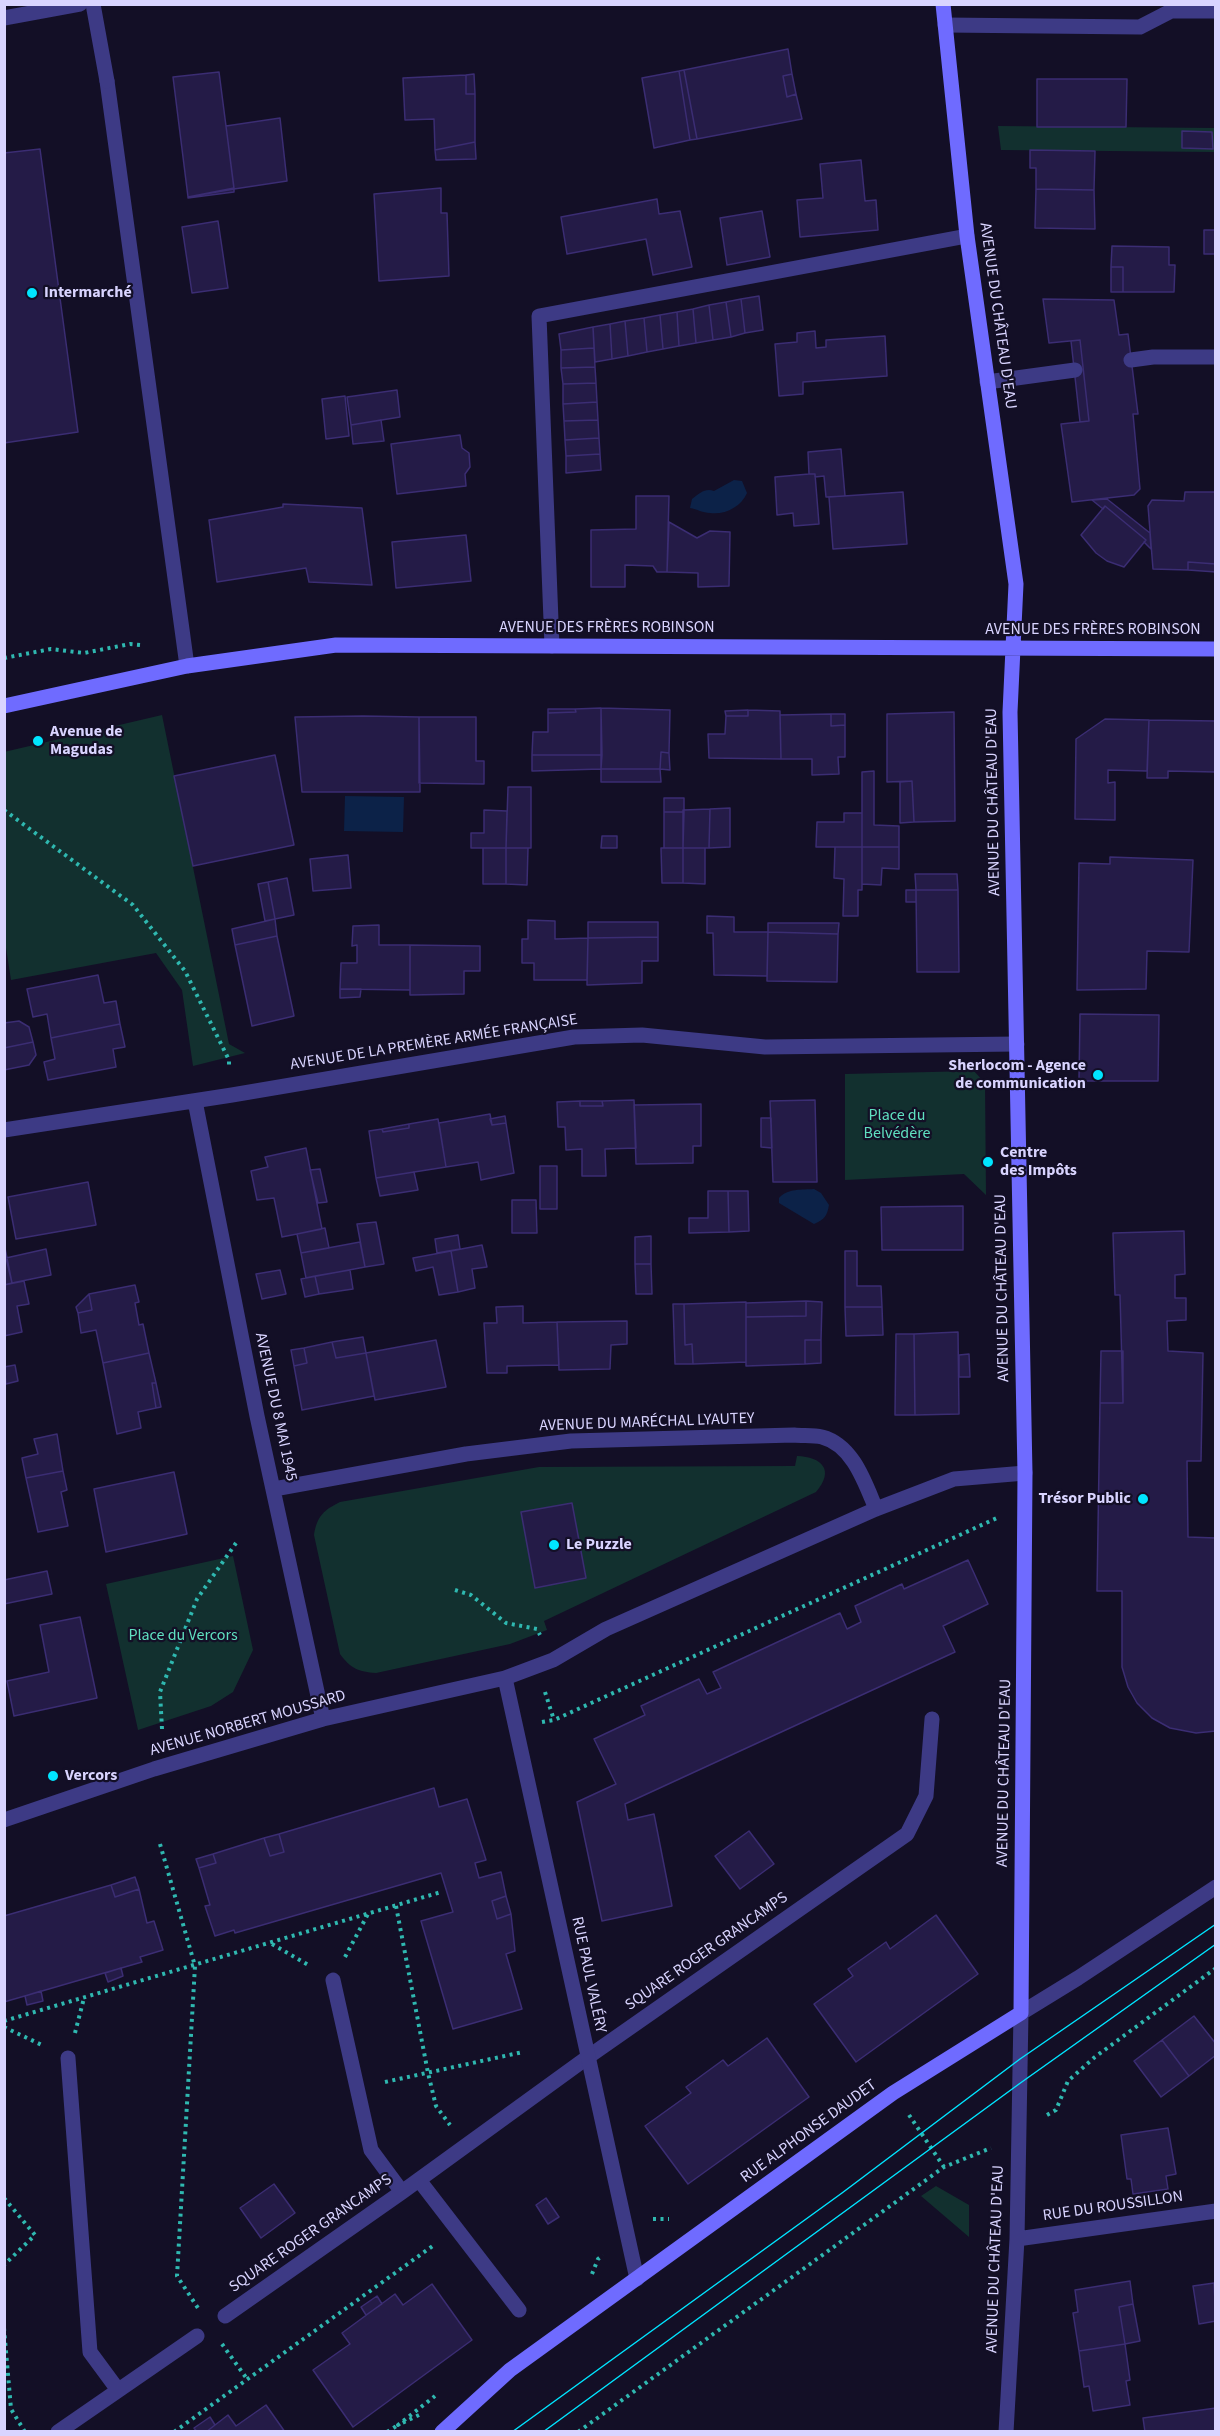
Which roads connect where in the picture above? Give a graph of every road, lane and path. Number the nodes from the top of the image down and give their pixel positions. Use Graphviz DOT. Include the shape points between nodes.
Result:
graph roads {
  1 [pos="80,4"];
  2 [pos="93,4"];
  3 [pos="943,4"];
  4 [pos="1215,10"];
  5 [pos="4,18"];
  6 [pos="945,25"];
  7 [pos="967,236"];
  8 [pos="1215,357"];
  9 [pos="1131,360"];
  10 [pos="1074,370"];
  11 [pos="987,382"];
  12 [pos="552,646"];
  13 [pos="1013,648"];
  14 [pos="1215,649"];
  15 [pos="4,658"];
  16 [pos="187,666"];
  17 [pos="4,706"];
  18 [pos="4,810"];
  19 [pos="1017,1044"];
  20 [pos="232,1095"];
  21 [pos="195,1101"];
  22 [pos="4,1130"];
  23 [pos="1025,1473"];
  24 [pos="274,1489"];
  25 [pos="876,1509"];
  26 [pos="236,1543"];
  27 [pos="455,1590"];
  28 [pos="535,1642"];
  29 [pos="505,1678"];
  30 [pos="543,1689"];
  31 [pos="323,1719"];
  32 [pos="932,1719"];
  33 [pos="554,1720"];
  34 [pos="532,1723"];
  35 [pos="162,1729"];
  36 [pos="4,1820"];
  37 [pos="160,1844"];
  38 [pos="1215,1887"];
  39 [pos="441,1892"];
  40 [pos="396,1906"];
  41 [pos="195,1966"];
  42 [pos="1215,1968"];
  43 [pos="333,1980"];
  44 [pos="1021,2013"];
  45 [pos="4,2021"];
  46 [pos="523,2052"];
  47 [pos="588,2057"];
  48 [pos="68,2058"];
  49 [pos="428,2073"];
  50 [pos="357,2087"];
  51 [pos="1019,2131"];
  52 [pos="465,2146"];
  53 [pos="419,2180"];
  54 [pos="402,2192"];
  55 [pos="4,2198"];
  56 [pos="1215,2211"];
  57 [pos="456,2229"];
  58 [pos="1017,2240"];
  59 [pos="4,2265"];
  60 [pos="637,2279"];
  61 [pos="199,2310"];
  62 [pos="519,2310"];
  63 [pos="225,2316"];
  64 [pos="4,2328"];
  65 [pos="216,2335"];
  66 [pos="197,2336"];
  67 [pos="247,2379"];
  68 [pos="118,2390"];
  69 [pos="398,2425"];
  70 [pos="25,2432"];
  71 [pos="58,2432"];
  72 [pos="174,2432"];
  73 [pos="387,2432"];
  74 [pos="442,2432"];
  75 [pos="578,2432"];
  76 [pos="1006,2432"];
  1 -- 5 [label="street"];
  2 -- 16 [label="street" via="107,81"];
  3 -- 6 [label="street, AVENUE DU CHÂTEAU D'EAU"];
  4 -- 6 [label="street" via="1171,11 1140,27"];
  6 -- 7 [label="street, AVENUE DU CHÂTEAU D'EAU"];
  7 -- 11 [label="street, AVENUE DU CHÂTEAU D'EAU"];
  7 -- 12 [label="street" via="539,316"];
  8 -- 9 [label="street"];
  10 -- 11 [label="street"];
  11 -- 13 [label="street, AVENUE DU CHÂTEAU D'EAU" via="1016,584"];
  12 -- 13 [label="street, AVENUE DES FRÈRES ROBINSON"];
  12 -- 16 [label="street, AVENUE DES FRÈRES ROBINSON" via="336,645"];
  13 -- 14 [label="street, AVENUE DES FRÈRES ROBINSON"];
  13 -- 19 [label="street, AVENUE DU CHÂTEAU D'EAU" via="1010,712"];
  15 -- 16 [label="path" via="51,649 84,653 129,644 158,646"];
  16 -- 17 [label="street, AVENUE DES FRÈRES ROBINSON"];
  18 -- 20 [label="path" via="133,905 185,971 229,1060"];
  19 -- 20 [label="street, AVENUE DE LA PREMÈRE ARMÉE FRANÇAISE" via="765,1047 642,1035 574,1037"];
  19 -- 23 [label="street, AVENUE DU CHÂTEAU D'EAU"];
  20 -- 21 [label="street, AVENUE DE LA PREMÈRE ARMÉE FRANÇAISE"];
  21 -- 22 [label="street, AVENUE DE LA PREMÈRE ARMÉE FRANÇAISE"];
  21 -- 24 [label="street, AVENUE DU 8 MAI 1945"];
  23 -- 25 [label="street" via="954,1479"];
  23 -- 33 [label="path" via="997,1519"];
  23 -- 44 [label="street, AVENUE DU CHÂTEAU D'EAU"];
  24 -- 25 [label="street, AVENUE DU MARÉCHAL LYAUTEY" via="466,1454 571,1441 794,1435 821,1437 846,1451"];
  24 -- 31 [label="street, AVENUE DU 8 MAI 1945"];
  25 -- 29 [label="street" via="606,1629 554,1660"];
  26 -- 35 [label="path" via="197,1599 160,1692"];
  27 -- 28 [label="path" via="471,1594 506,1623 537,1629 543,1639"];
  29 -- 31 [label="street, AVENUE NORBERT MOUSSARD"];
  29 -- 47 [label="street, RUE PAUL VALÉRY"];
  30 -- 33 [label="path"];
  31 -- 36 [label="street, AVENUE NORBERT MOUSSARD" via="154,1769"];
  32 -- 47 [label="street, SQUARE ROGER GRANCAMPS" via="926,1796 907,1834"];
  33 -- 34 [label="path"];
  37 -- 41 [label="path"];
  38 -- 44 [label="street, RUE ALPHONSE DAUDET"];
  39 -- 40 [label="path"];
  40 -- 41 [label="path"];
  40 -- 49 [label="path"];
  41 -- 45 [label="path"];
  41 -- 61 [label="path" via="177,2276"];
  42 -- 51 [label="path" via="1088,2063 1068,2081 1056,2110"];
  43 -- 50 [label="street"];
  44 -- 51 [label="street, AVENUE DU CHÂTEAU D'EAU"];
  44 -- 60 [label="street, RUE ALPHONSE DAUDET" via="893,2093"];
  46 -- 49 [label="path"];
  47 -- 52 [label="street, SQUARE ROGER GRANCAMPS"];
  47 -- 60 [label="street, RUE PAUL VALÉRY"];
  48 -- 68 [label="street" via="90,2352"];
  49 -- 50 [label="path"];
  49 -- 52 [label="path" via="436,2106"];
  50 -- 54 [label="street" via="371,2150"];
  51 -- 58 [label="street, AVENUE DU CHÂTEAU D'EAU"];
  51 -- 75 [label="path" via="984,2152 944,2167"];
  52 -- 53 [label="street, SQUARE ROGER GRANCAMPS"];
  53 -- 54 [label="street, SQUARE ROGER GRANCAMPS"];
  53 -- 57 [label="street"];
  54 -- 63 [label="street, SQUARE ROGER GRANCAMPS"];
  55 -- 59 [label="path" via="35,2235"];
  56 -- 58 [label="street, RUE DU ROUSSILLON"];
  57 -- 62 [label="street"];
  57 -- 67 [label="path"];
  58 -- 76 [label="street, AVENUE DU CHÂTEAU D'EAU"];
  60 -- 74 [label="street, RUE ALPHONSE DAUDET" via="510,2370"];
  64 -- 70 [label="path" via="11,2409"];
  65 -- 67 [label="path"];
  66 -- 68 [label="street"];
  67 -- 72 [label="path"];
  68 -- 71 [label="street"];
  69 -- 73 [label="path"];
}
